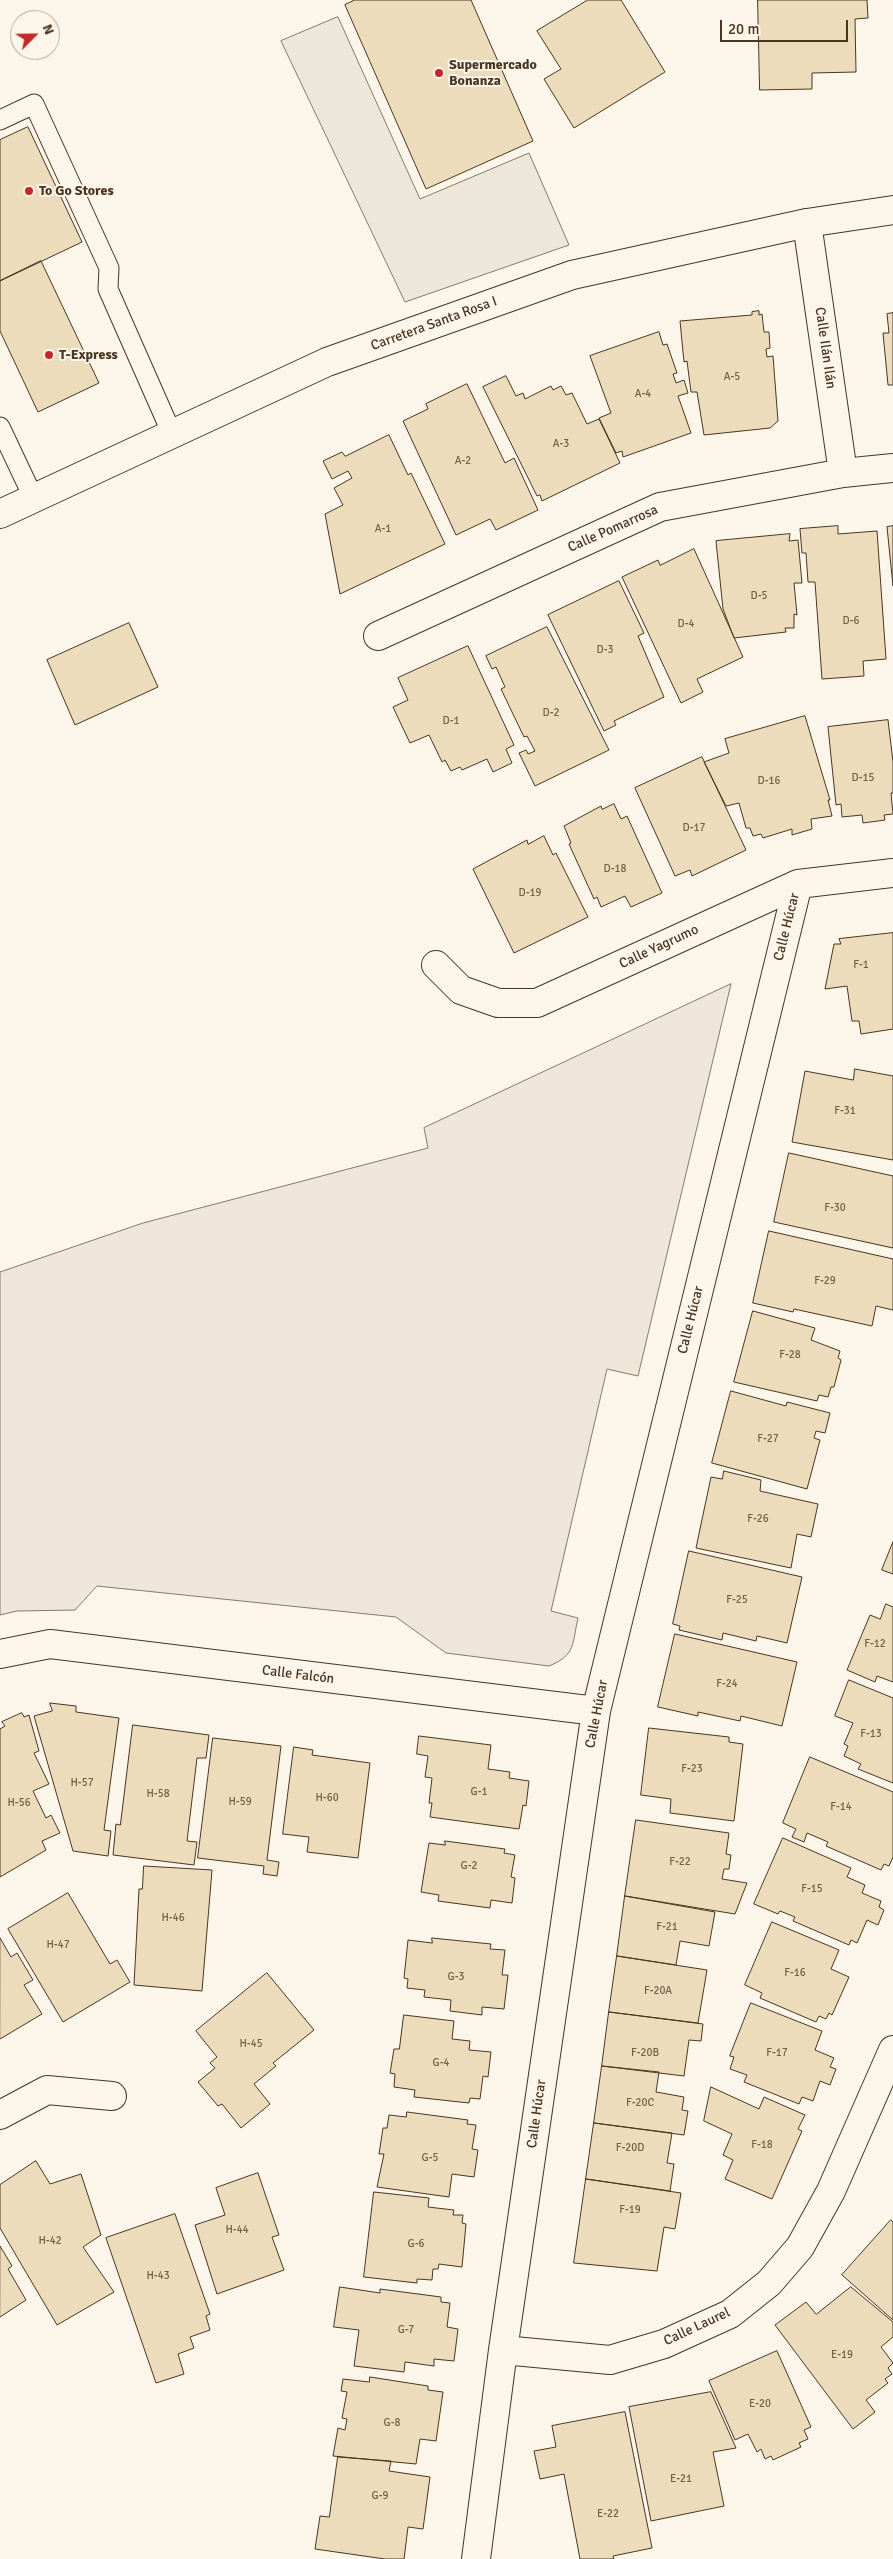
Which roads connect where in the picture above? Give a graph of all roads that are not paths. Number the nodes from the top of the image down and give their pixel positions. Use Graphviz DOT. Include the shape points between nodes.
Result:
graph roads {
  1 [pos="0,120"];
  2 [pos="893,210"];
  3 [pos="807,223"];
  4 [pos="0,427"];
  5 [pos="172,434"];
  6 [pos="893,468"];
  7 [pos="843,473"];
  8 [pos="34,499"];
  9 [pos="0,514"];
  10 [pos="378,636"];
  11 [pos="893,873"];
  12 [pos="798,884"];
  13 [pos="436,964"];
  14 [pos="0,1654"];
  15 [pos="596,1711"];
  16 [pos="893,2050"];
  17 [pos="112,2096"];
  18 [pos="0,2115"];
  19 [pos="503,2350"];
  20 [pos="476,2559"];
  1 -- 5 [label="lane" via="34,104 109,268 108,289"];
  2 -- 3 [label="street, Carretera Santa Rosa I"];
  3 -- 5 [label="street, Carretera Santa Rosa I" via="572,275 327,362"];
  3 -- 7 [label="street, Calle Ilán Ilán"];
  4 -- 8 [label="lane"];
  5 -- 8 [label="street, Carretera Santa Rosa I"];
  6 -- 7 [label="street, Calle Pomarrosa"];
  7 -- 10 [label="street, Calle Pomarrosa" via="660,507"];
  8 -- 9 [label="street, Carretera Santa Rosa I"];
  11 -- 12 [label="street, Calle Yagrumo"];
  12 -- 13 [label="street, Calle Yagrumo" via="537,1003 498,1003 461,990"];
  12 -- 15 [label="street, Calle Húcar"];
  14 -- 15 [label="street, Calle Falcón" via="50,1644"];
  15 -- 19 [label="street, Calle Húcar"];
  16 -- 19 [label="street, Calle Laurel" via="831,2191 800,2247 769,2283 730,2314 664,2344 610,2360"];
  17 -- 18 [label="street" via="47,2090"];
  19 -- 20 [label="street, Calle Húcar"];
}
